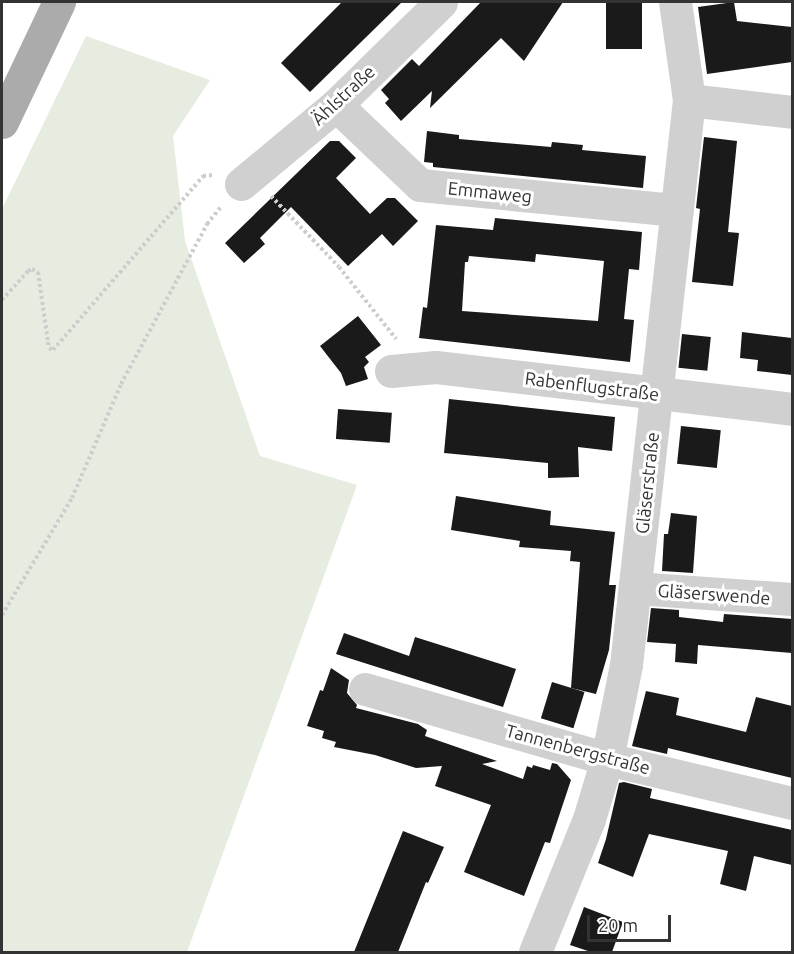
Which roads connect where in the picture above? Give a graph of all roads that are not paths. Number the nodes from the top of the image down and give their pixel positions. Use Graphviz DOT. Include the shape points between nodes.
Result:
graph roads {
  1 [pos="59,2"];
  2 [pos="441,2"];
  3 [pos="675,2"];
  4 [pos="689,100"];
  5 [pos="336,105"];
  6 [pos="792,112"];
  7 [pos="2,122"];
  8 [pos="241,184"];
  9 [pos="676,210"];
  10 [pos="391,371"];
  11 [pos="657,394"];
  12 [pos="792,409"];
  13 [pos="635,588"];
  14 [pos="792,599"];
  15 [pos="365,689"];
  16 [pos="607,759"];
  17 [pos="792,803"];
  18 [pos="535,952"];
  1 -- 7 [label="main road"];
  2 -- 5 [label="street, Ählstraße"];
  3 -- 4 [label="street, Gläserstraße"];
  4 -- 6 [label="street"];
  4 -- 9 [label="street, Gläserstraße"];
  5 -- 8 [label="street, Ählstraße"];
  5 -- 9 [label="street, Emmaweg" via="420,185"];
  9 -- 11 [label="street, Gläserstraße"];
  10 -- 11 [label="street, Rabenflugstraße" via="436,368"];
  11 -- 12 [label="street, Rabenflugstraße"];
  11 -- 13 [label="street, Gläserstraße"];
  13 -- 14 [label="street, Gläserswende"];
  13 -- 16 [label="street, Gläserstraße" via="626,664"];
  15 -- 16 [label="street, Tannenbergstraße"];
  16 -- 17 [label="street, Tannenbergstraße"];
  16 -- 18 [label="street, Gläserstraße" via="589,819"];
}
